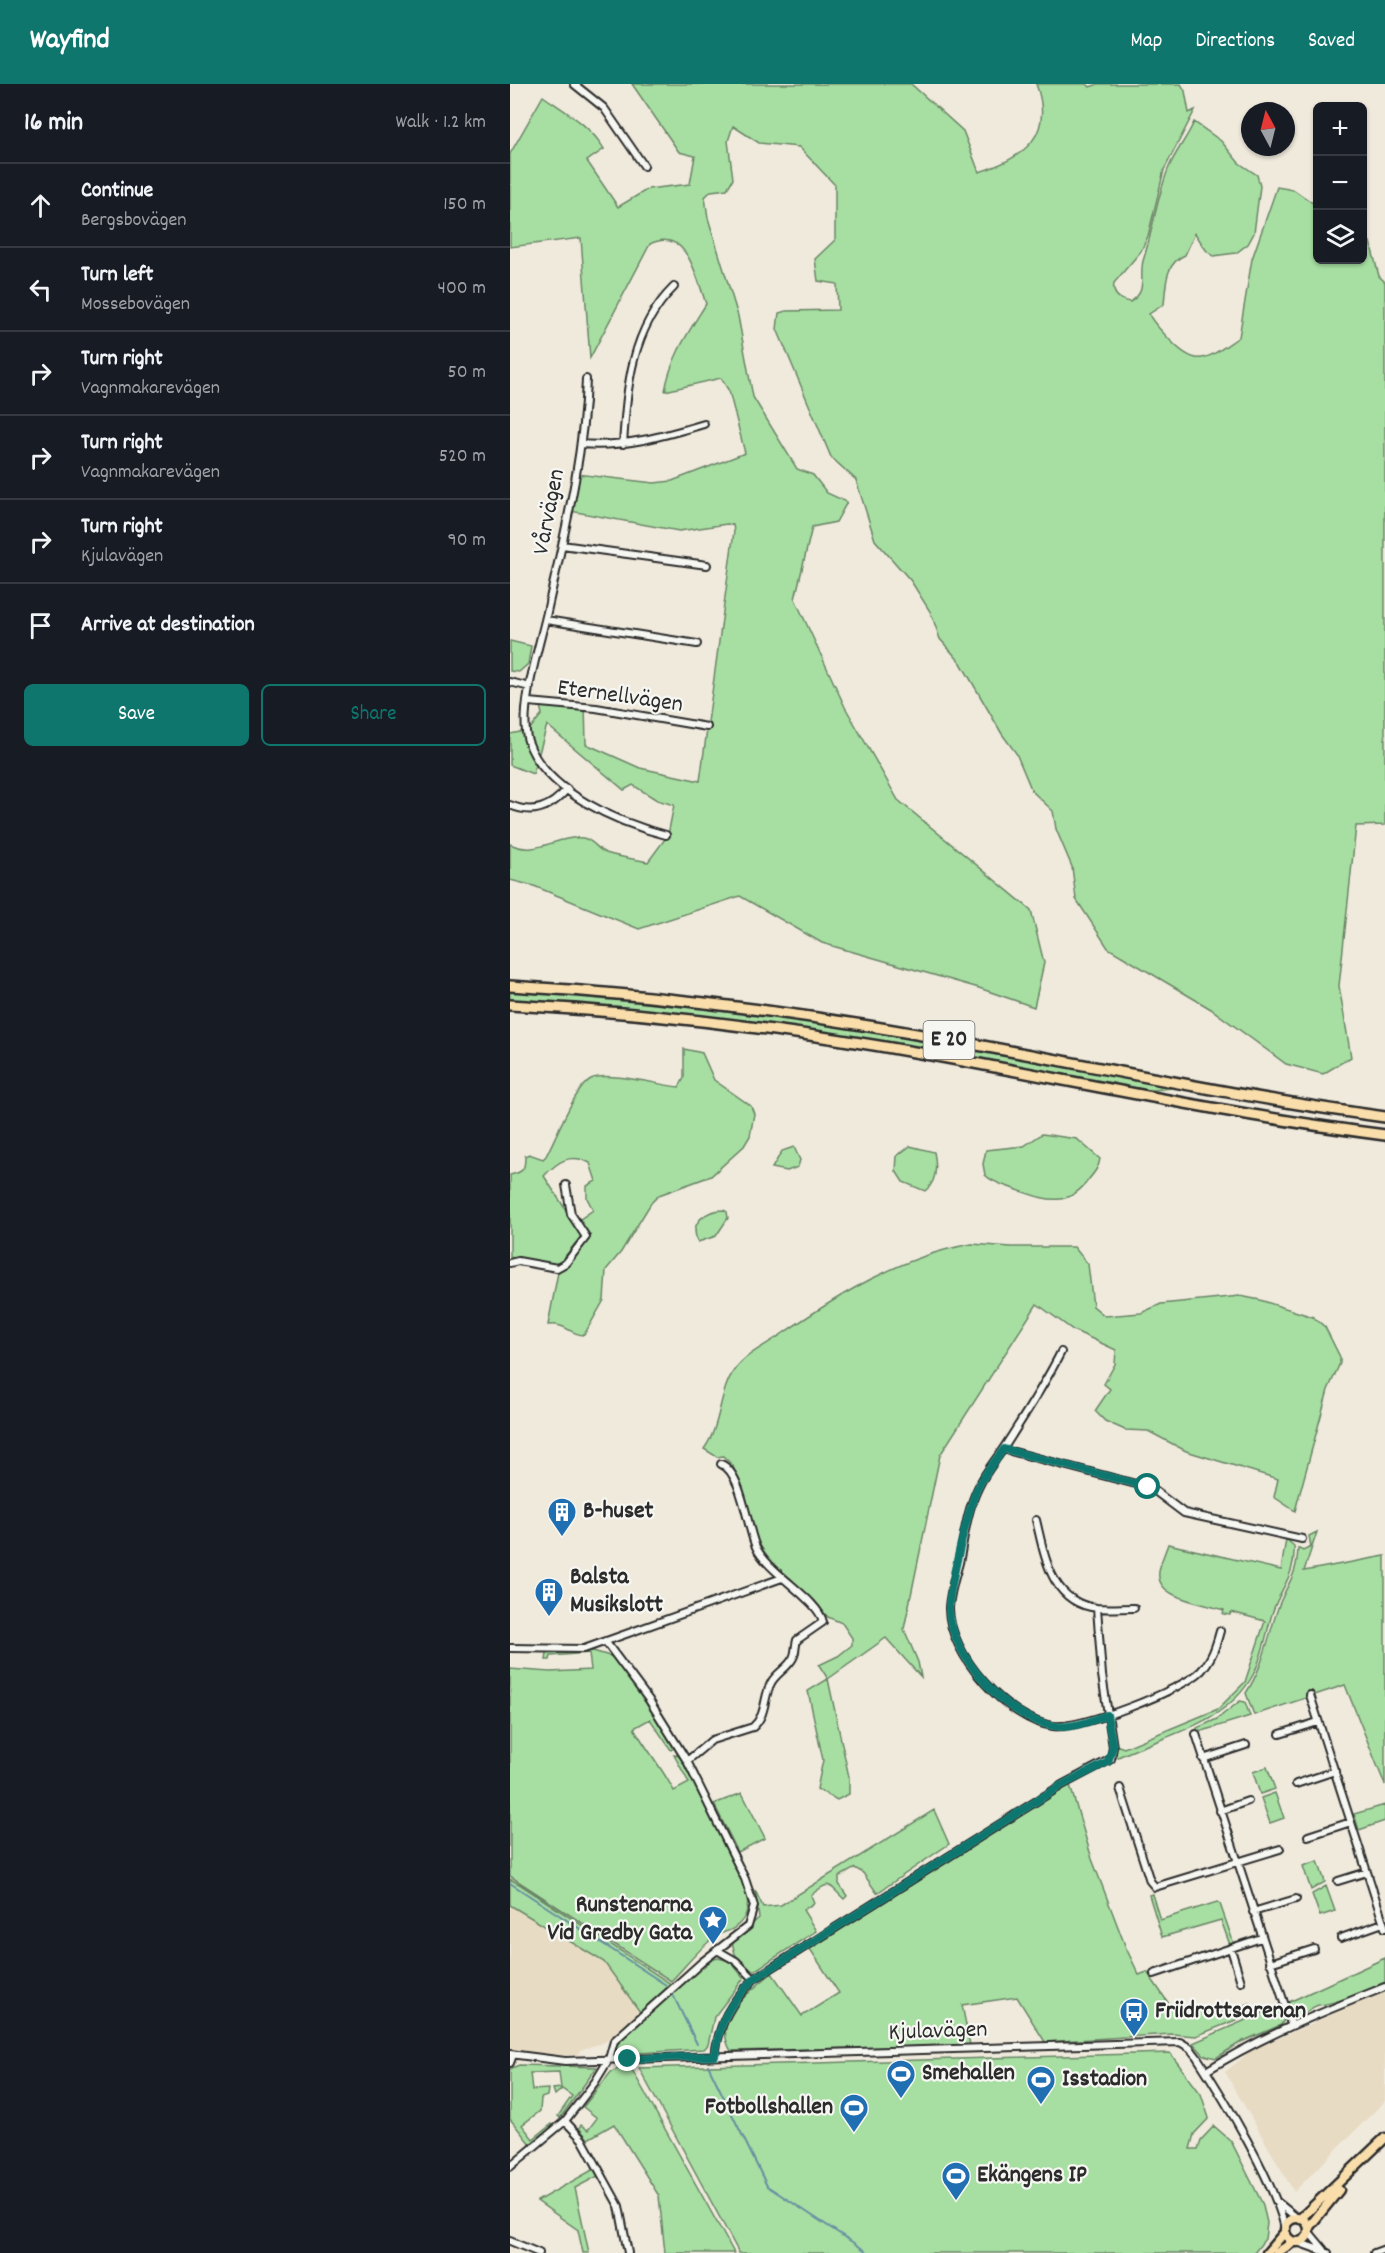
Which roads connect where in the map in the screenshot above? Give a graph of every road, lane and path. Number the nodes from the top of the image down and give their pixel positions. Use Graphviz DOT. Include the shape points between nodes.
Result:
graph roads {
  1 [pos="574,84"];
  2 [pos="644,166"];
  3 [pos="674,287"];
  4 [pos="586,379"];
  5 [pos="704,424"];
  6 [pos="581,444"];
  7 [pos="623,444"];
  8 [pos="562,545"];
  9 [pos="707,565"];
  10 [pos="546,620"];
  11 [pos="697,644"];
  12 [pos="510,682"];
  13 [pos="530,687"];
  14 [pos="528,702"];
  15 [pos="707,727"];
  16 [pos="567,789"];
  17 [pos="510,805"];
  18 [pos="666,835"];
  19 [pos="510,986"];
  20 [pos="510,1005"];
  21 [pos="1385,1117"];
  22 [pos="1385,1135"];
  23 [pos="566,1185"];
  24 [pos="510,1263"];
  25 [pos="1061,1352"];
  26 [pos="1004,1449"];
  27 [pos="721,1464"];
  28 [pos="1036,1521"];
  29 [pos="1302,1539"];
  30 [pos="782,1578"];
  31 [pos="1097,1608"];
  32 [pos="1134,1608"];
  33 [pos="1220,1631"];
  34 [pos="605,1641"];
  35 [pos="510,1648"];
  36 [pos="1310,1695"];
  37 [pos="1107,1715"];
  38 [pos="1317,1722"];
  39 [pos="1196,1734"];
  40 [pos="1280,1734"];
  41 [pos="1246,1745"];
  42 [pos="1203,1759"];
  43 [pos="687,1761"];
  44 [pos="1335,1771"];
  45 [pos="1296,1784"];
  46 [pos="1120,1788"];
  47 [pos="1248,1802"];
  48 [pos="1220,1811"];
  49 [pos="1351,1822"];
  50 [pos="1308,1836"];
  51 [pos="1280,1848"];
  52 [pos="1237,1862"];
  53 [pos="1367,1872"];
  54 [pos="1338,1881"];
  55 [pos="1296,1899"];
  56 [pos="1253,1912"];
  57 [pos="1384,1926"];
  58 [pos="1261,1938"];
  59 [pos="1341,1938"];
  60 [pos="1231,1949"];
  61 [pos="1314,1949"];
  62 [pos="717,1950"];
  63 [pos="1270,1964"];
  64 [pos="1154,1974"];
  65 [pos="754,1979"];
  66 [pos="1241,1982"];
  67 [pos="1385,1987"];
  68 [pos="1291,2024"];
  69 [pos="512,2054"];
  70 [pos="715,2056"];
  71 [pos="609,2059"];
  72 [pos="510,2063"];
  73 [pos="1206,2071"];
  74 [pos="566,2121"];
  75 [pos="1385,2139"];
  76 [pos="510,2167"];
  77 [pos="1352,2172"];
  78 [pos="1276,2200"];
  79 [pos="1299,2219"];
  80 [pos="1309,2229"];
  81 [pos="1285,2230"];
  82 [pos="510,2241"];
  83 [pos="1295,2242"];
  84 [pos="1385,2249"];
  85 [pos="539,2253"];
  86 [pos="628,2253"];
  87 [pos="1267,2253"];
  88 [pos="1277,2253"];
  89 [pos="1328,2253"];
  90 [pos="1374,2253"];
  1 -- 2 [label="street" via="604,108"];
  3 -- 7 [label="street" via="646,324 633,356"];
  4 -- 6 [label="street, Vårvägen"];
  5 -- 7 [label="street"];
  6 -- 7 [label="street"];
  6 -- 8 [label="street, Vårvägen"];
  8 -- 9 [label="street"];
  8 -- 10 [label="street, Vårvägen"];
  10 -- 11 [label="street"];
  10 -- 13 [label="street, Vårvägen"];
  12 -- 13 [label="street"];
  13 -- 14 [label="street, Vårvägen"];
  14 -- 15 [label="street, Eternellvägen" via="596,708"];
  14 -- 16 [label="street, Vårvägen" via="526,731 532,750 541,765"];
  16 -- 17 [label="street" via="559,800 539,809 521,810"];
  16 -- 18 [label="street, Vårvägen" via="614,819"];
  19 -- 21 [label="highway, E 20" via="675,999 817,1017 1231,1094"];
  20 -- 22 [label="highway, E 20" via="674,1018 828,1038 1207,1108"];
  23 -- 24 [label="street" via="571,1214 586,1237 566,1263 557,1268"];
  25 -- 26 [label="street"];
  26 -- 29 [label="street" via="1151,1488 1184,1513"];
  26 -- 37 [label="street" via="974,1497 949,1605 954,1636 965,1659 989,1686 1030,1720 1066,1726"];
  27 -- 30 [label="street" via="732,1476 756,1549"];
  28 -- 31 [label="street" via="1052,1578 1071,1598"];
  30 -- 34 [label="street"];
  30 -- 43 [label="street" via="817,1610 823,1618 822,1625 797,1640 794,1658 769,1687 759,1721 753,1727 711,1740"];
  31 -- 32 [label="street"];
  31 -- 37 [label="street"];
  33 -- 37 [label="street" via="1211,1659 1192,1678"];
  34 -- 35 [label="street" via="575,1650"];
  34 -- 43 [label="street" via="649,1700"];
  36 -- 38 [label="street"];
  37 -- 65 [label="street" via="1113,1747 1108,1762 1062,1785"];
  38 -- 40 [label="street"];
  38 -- 44 [label="street"];
  39 -- 42 [label="street"];
  41 -- 42 [label="street"];
  42 -- 48 [label="street"];
  43 -- 62 [label="street" via="745,1879 754,1906 748,1926"];
  44 -- 45 [label="street"];
  44 -- 49 [label="street"];
  46 -- 52 [label="street" via="1155,1887"];
  47 -- 48 [label="street"];
  48 -- 52 [label="street"];
  49 -- 50 [label="street"];
  49 -- 53 [label="street"];
  51 -- 52 [label="street"];
  52 -- 56 [label="street"];
  53 -- 54 [label="street"];
  53 -- 57 [label="street"];
  55 -- 56 [label="street"];
  56 -- 58 [label="street"];
  57 -- 59 [label="street"];
  58 -- 60 [label="street"];
  58 -- 63 [label="street"];
  60 -- 64 [label="street"];
  60 -- 66 [label="street"];
  61 -- 63 [label="street"];
  62 -- 65 [label="street" via="736,1961"];
  62 -- 71 [label="street" via="614,2041"];
  63 -- 68 [label="street"];
  65 -- 70 [label="street" via="726,2010"];
  67 -- 68 [label="street"];
  68 -- 73 [label="street"];
  69 -- 71 [label="street, Kjulavägen" via="545,2060"];
  69 -- 72 [label="street"];
  70 -- 71 [label="street, Kjulavägen"];
  70 -- 73 [label="street, Kjulavägen" via="1172,2041 1190,2048"];
  71 -- 74 [label="street"];
  73 -- 78 [label="street, Kjulavägen"];
  74 -- 76 [label="street"];
  74 -- 86 [label="street" via="582,2139 619,2206"];
  75 -- 77 [label="main road"];
  77 -- 79 [label="main road"];
  77 -- 80 [label="main road"];
  78 -- 79 [label="street, Kjulavägen"];
  78 -- 81 [label="street, Kjulavägen"];
  79 -- 80 [label="main road"];
  79 -- 81 [label="main road" via="1291,2220"];
  80 -- 83 [label="main road" via="1306,2238"];
  80 -- 89 [label="street"];
  81 -- 83 [label="main road"];
  81 -- 87 [label="main road"];
  82 -- 85 [label="street"];
  83 -- 88 [label="main road"];
  83 -- 89 [label="street"];
  84 -- 90 [label="street"];
}
